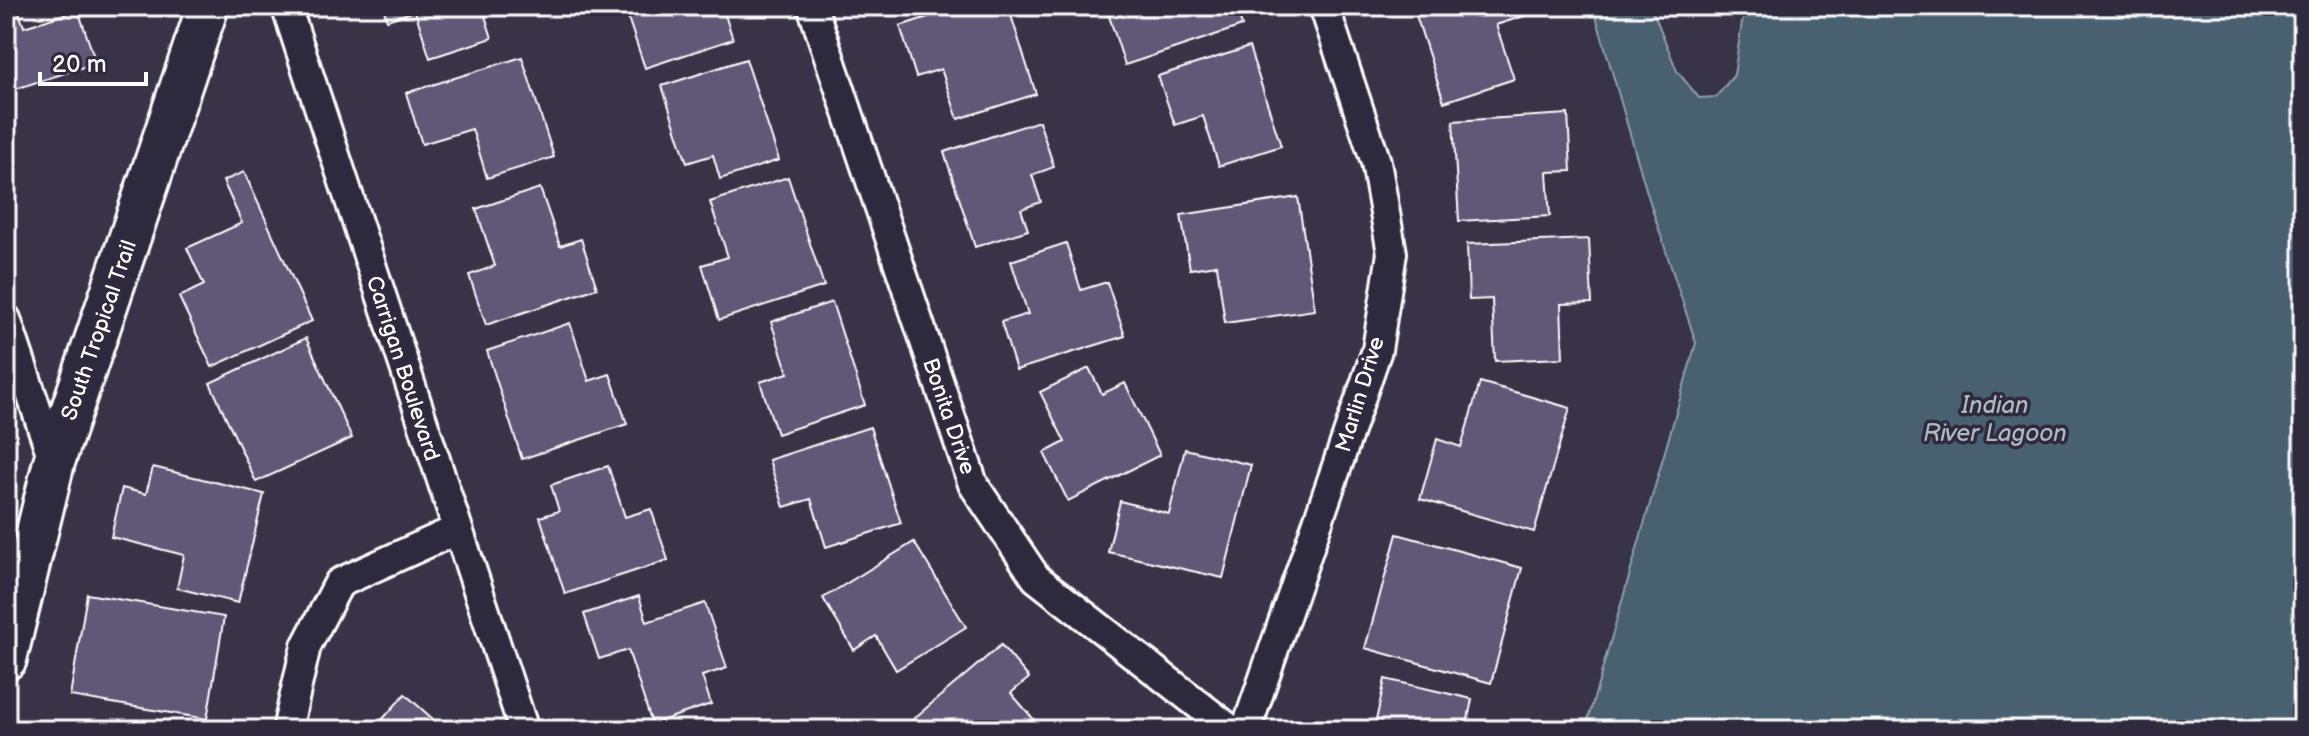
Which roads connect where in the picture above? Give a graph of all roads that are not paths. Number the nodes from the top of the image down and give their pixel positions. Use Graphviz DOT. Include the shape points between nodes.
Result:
graph roads {
  1 [pos="208,6"];
  2 [pos="286,6"];
  3 [pos="812,6"];
  4 [pos="1324,6"];
  5 [pos="6,319"];
  6 [pos="54,462"];
  7 [pos="456,530"];
  8 [pos="6,659"];
  9 [pos="287,730"];
  10 [pos="524,730"];
  11 [pos="1231,730"];
  12 [pos="1246,730"];
  1 -- 6 [label="street, South Tropical Trail"];
  2 -- 7 [label="street, Carrigan Boulevard"];
  3 -- 11 [label="street, Bonita Drive" via="973,484 1036,578"];
  4 -- 12 [label="street, Marlin Drive" via="1376,162 1392,253 1377,350"];
  5 -- 6 [label="street"];
  6 -- 8 [label="street, South Tropical Trail"];
  7 -- 9 [label="street" via="339,583 306,646"];
  7 -- 10 [label="street, Carrigan Boulevard"];
}
